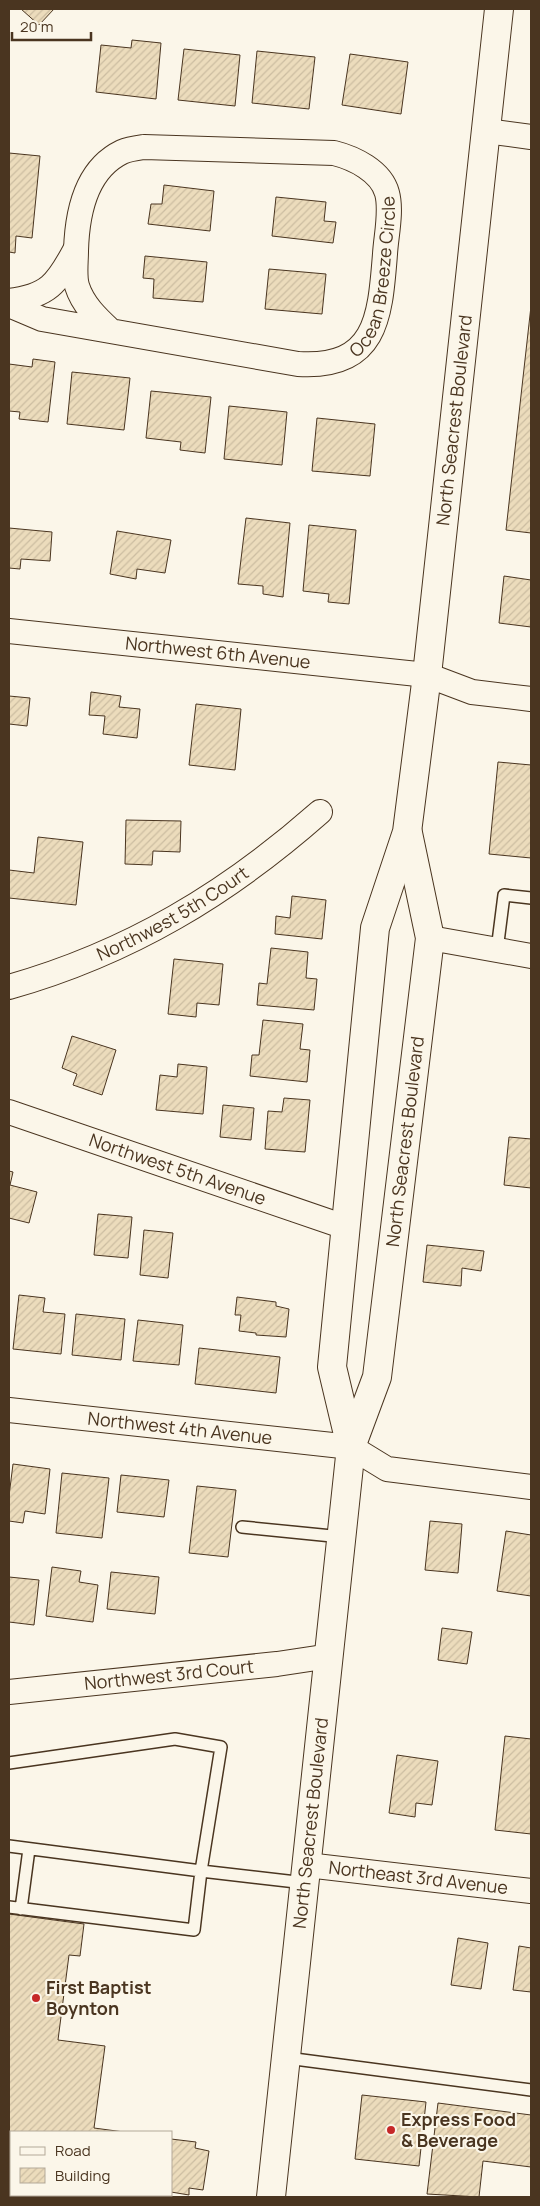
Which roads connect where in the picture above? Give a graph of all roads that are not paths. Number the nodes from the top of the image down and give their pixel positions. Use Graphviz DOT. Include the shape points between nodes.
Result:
graph roads {
  1 [pos="498,9"];
  2 [pos="486,131"];
  3 [pos="531,137"];
  4 [pos="76,249"];
  5 [pos="9,303"];
  6 [pos="111,331"];
  7 [pos="9,631"];
  8 [pos="427,675"];
  9 [pos="531,700"];
  10 [pos="320,812"];
  11 [pos="407,832"];
  12 [pos="531,898"];
  13 [pos="430,938"];
  14 [pos="497,950"];
  15 [pos="531,956"];
  16 [pos="9,987"];
  17 [pos="9,1112"];
  18 [pos="345,1227"];
  19 [pos="9,1410"];
  20 [pos="351,1448"];
  21 [pos="531,1487"];
  22 [pos="242,1527"];
  23 [pos="342,1537"];
  24 [pos="330,1656"];
  25 [pos="9,1692"];
  26 [pos="9,1763"];
  27 [pos="9,1846"];
  28 [pos="29,1849"];
  29 [pos="201,1871"];
  30 [pos="306,1874"];
  31 [pos="531,1891"];
  32 [pos="9,1907"];
  33 [pos="21,1909"];
  34 [pos="287,2058"];
  35 [pos="531,2090"];
  36 [pos="271,2197"];
  1 -- 2 [label="street, North Seacrest Boulevard"];
  2 -- 3 [label="street"];
  2 -- 8 [label="street, North Seacrest Boulevard"];
  4 -- 5 [label="street, Ocean Breeze Circle" via="50,288"];
  4 -- 6 [label="street, Ocean Breeze Circle" via="76,284 94,316"];
  4 -- 6 [label="street, Ocean Breeze Circle" via="76,232 92,178 110,159 123,151 144,146 334,153 349,157 367,168 387,193 381,298 376,322 368,339 339,360 317,365 298,364"];
  5 -- 6 [label="street, Ocean Breeze Circle" via="42,319"];
  7 -- 8 [label="street, Northwest 6th Avenue"];
  8 -- 9 [label="street, Northwest 6th Avenue" via="472,692"];
  8 -- 11 [label="street, North Seacrest Boulevard"];
  10 -- 16 [label="street, Northwest 5th Court" via="226,887 183,915 139,938 41,978"];
  11 -- 13 [label="street, North Seacrest Boulevard"];
  11 -- 18 [label="street, North Seacrest Boulevard" via="375,928"];
  12 -- 14 [label="lane" via="504,894"];
  13 -- 14 [label="street"];
  13 -- 20 [label="street, North Seacrest Boulevard" via="377,1377"];
  14 -- 15 [label="street"];
  17 -- 18 [label="street, Northwest 5th Avenue"];
  18 -- 20 [label="street, North Seacrest Boulevard" via="332,1367"];
  19 -- 20 [label="street, Northwest 4th Avenue"];
  20 -- 21 [label="street" via="387,1469"];
  20 -- 23 [label="street, North Seacrest Boulevard"];
  22 -- 23 [label="lane"];
  23 -- 24 [label="street, North Seacrest Boulevard"];
  24 -- 25 [label="street, Northwest 3rd Court"];
  24 -- 30 [label="street, North Seacrest Boulevard"];
  26 -- 29 [label="lane" via="175,1739 221,1747"];
  27 -- 28 [label="lane"];
  28 -- 29 [label="lane"];
  28 -- 33 [label="lane"];
  29 -- 30 [label="lane"];
  29 -- 33 [label="lane" via="194,1930"];
  30 -- 31 [label="street, Northeast 3rd Avenue"];
  30 -- 34 [label="street, North Seacrest Boulevard"];
  32 -- 33 [label="lane"];
  34 -- 35 [label="lane"];
  34 -- 36 [label="street, North Seacrest Boulevard"];
}
